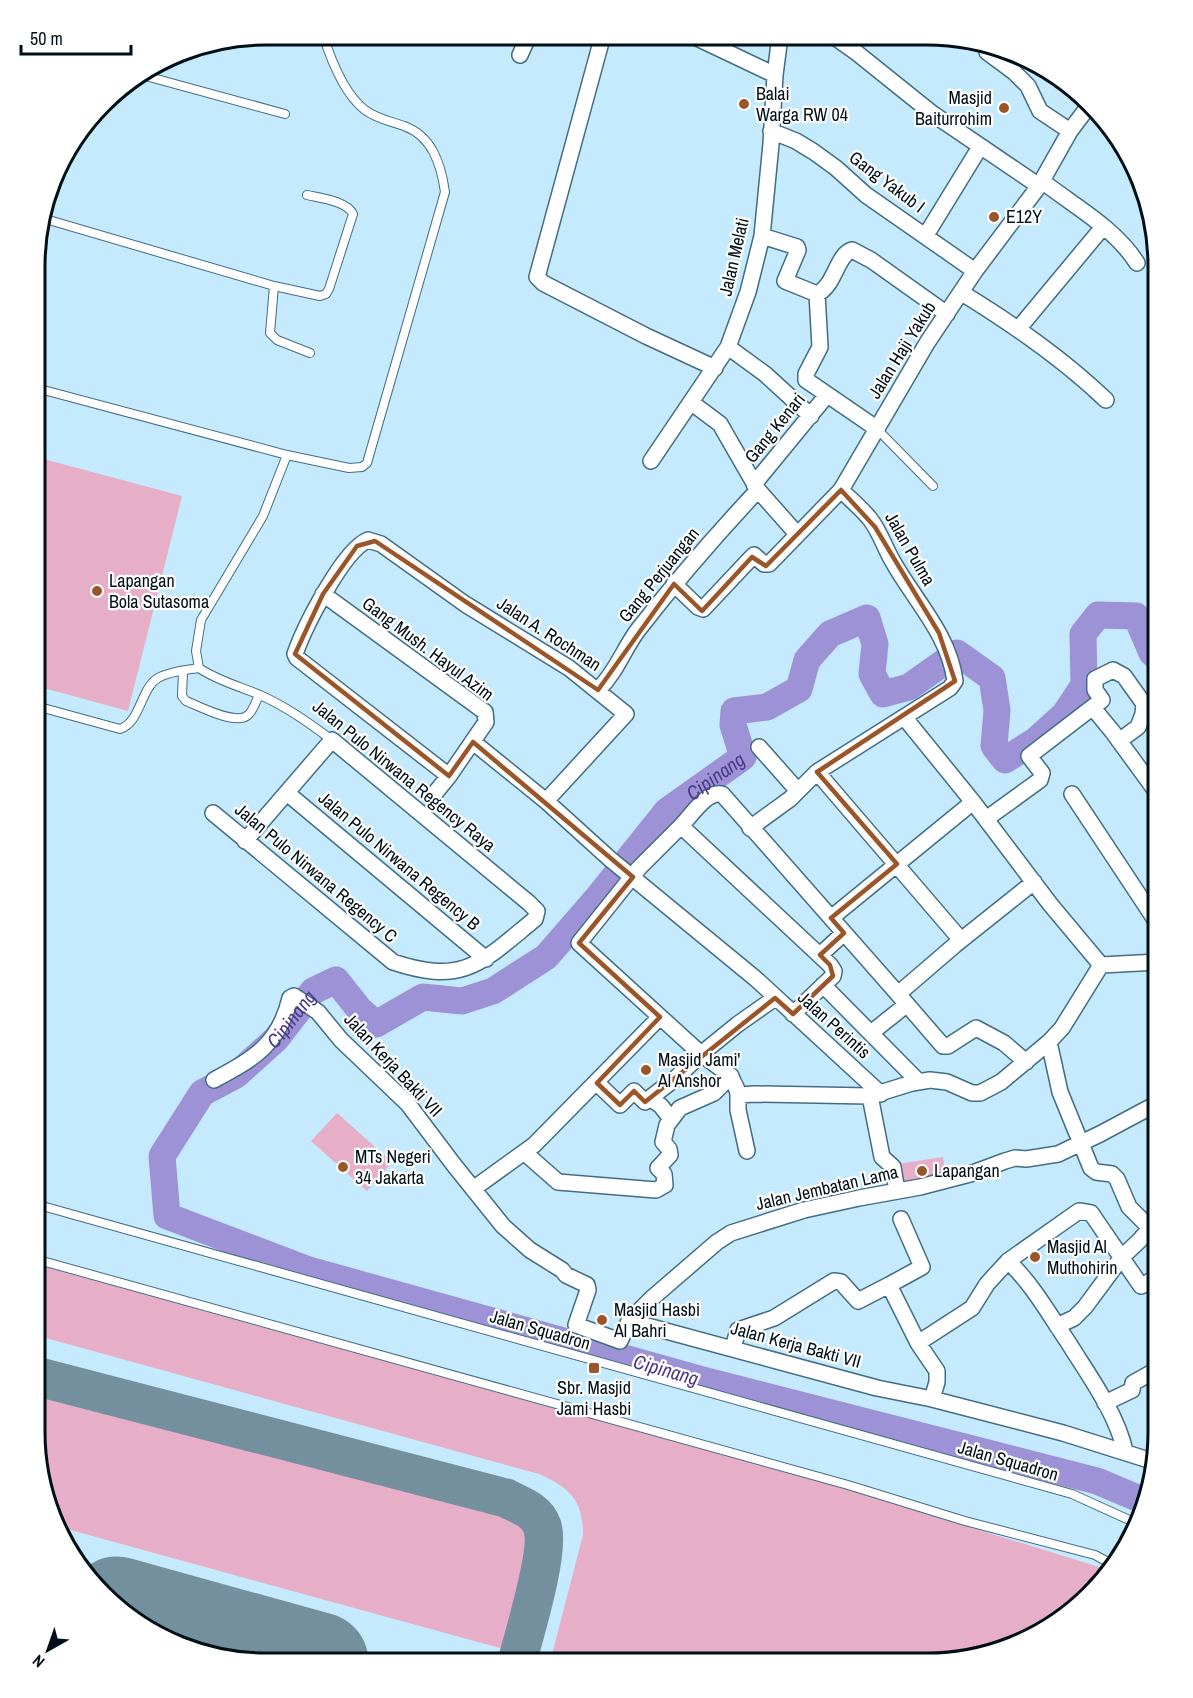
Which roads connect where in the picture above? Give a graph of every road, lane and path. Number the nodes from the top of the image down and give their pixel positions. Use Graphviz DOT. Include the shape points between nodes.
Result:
graph roads {
  1 [pos="328,45"];
  2 [pos="524,45"];
  3 [pos="601,45"];
  4 [pos="712,45"];
  5 [pos="779,45"];
  6 [pos="846,45"];
  7 [pos="520,55"];
  8 [pos="991,55"];
  9 [pos="775,75"];
  10 [pos="151,77"];
  11 [pos="1085,112"];
  12 [pos="285,114"];
  13 [pos="771,131"];
  14 [pos="1070,131"];
  15 [pos="980,147"];
  16 [pos="1040,184"];
  17 [pos="307,195"];
  18 [pos="50,220"];
  19 [pos="1103,226"];
  20 [pos="926,235"];
  21 [pos="762,236"];
  22 [pos="1137,263"];
  23 [pos="975,271"];
  24 [pos="274,286"];
  25 [pos="962,293"];
  26 [pos="817,294"];
  27 [pos="947,315"];
  28 [pos="1019,328"];
  29 [pos="728,347"];
  30 [pos="310,352"];
  31 [pos="715,368"];
  32 [pos="45,390"];
  33 [pos="826,395"];
  34 [pos="1106,400"];
  35 [pos="692,403"];
  36 [pos="811,416"];
  37 [pos="876,428"];
  38 [pos="286,455"];
  39 [pos="651,462"];
  40 [pos="933,486"];
  41 [pos="756,487"];
  42 [pos="841,490"];
  43 [pos="797,534"];
  44 [pos="674,585"];
  45 [pos="323,594"];
  46 [pos="200,668"];
  47 [pos="183,671"];
  48 [pos="602,687"];
  49 [pos="259,694"];
  50 [pos="45,708"];
  51 [pos="1093,708"];
  52 [pos="904,717"];
  53 [pos="332,740"];
  54 [pos="1119,741"];
  55 [pos="473,742"];
  56 [pos="759,747"];
  57 [pos="817,772"];
  58 [pos="449,776"];
  59 [pos="1148,780"];
  60 [pos="798,791"];
  61 [pos="287,793"];
  62 [pos="1072,794"];
  63 [pos="431,798"];
  64 [pos="546,801"];
  65 [pos="973,802"];
  66 [pos="213,813"];
  67 [pos="987,819"];
  68 [pos="681,826"];
  69 [pos="750,828"];
  70 [pos="245,841"];
  71 [pos="897,864"];
  72 [pos="631,876"];
  73 [pos="1034,882"];
  74 [pos="1148,909"];
  75 [pos="831,918"];
  76 [pos="844,933"];
  77 [pos="961,940"];
  78 [pos="820,955"];
  79 [pos="486,959"];
  80 [pos="393,962"];
  81 [pos="1148,963"];
  82 [pos="1101,965"];
  83 [pos="823,985"];
  84 [pos="775,998"];
  85 [pos="902,1000"];
  86 [pos="793,1014"];
  87 [pos="660,1017"];
  88 [pos="871,1033"];
  89 [pos="1050,1042"];
  90 [pos="701,1054"];
  91 [pos="1026,1062"];
  92 [pos="731,1076"];
  93 [pos="214,1080"];
  94 [pos="919,1082"];
  95 [pos="597,1083"];
  96 [pos="738,1095"];
  97 [pos="876,1095"];
  98 [pos="650,1098"];
  99 [pos="1148,1108"];
  100 [pos="671,1119"];
  101 [pos="1080,1142"];
  102 [pos="747,1151"];
  103 [pos="525,1153"];
  104 [pos="474,1189"];
  105 [pos="897,1191"];
  106 [pos="45,1207"];
  107 [pos="901,1219"];
  108 [pos="1148,1219"];
  109 [pos="1148,1230"];
  110 [pos="1122,1257"];
  111 [pos="1008,1261"];
  112 [pos="45,1262"];
  113 [pos="1148,1282"];
  114 [pos="889,1285"];
  115 [pos="629,1321"];
  116 [pos="1057,1326"];
  117 [pos="918,1343"];
  118 [pos="733,1348"];
  119 [pos="1148,1375"];
  120 [pos="932,1399"];
  121 [pos="1105,1403"];
  122 [pos="1125,1451"];
  123 [pos="1146,1459"];
  124 [pos="1130,1520"];
  125 [pos="1106,1561"];
  1 -- 38 [label="lane" via="349,93 365,110 405,126 430,145 441,168 445,192 367,463 349,468"];
  2 -- 7 [label="street"];
  3 -- 31 [label="street" via="537,277"];
  4 -- 9 [label="street"];
  5 -- 9 [label="street, Jalan Melati"];
  6 -- 15 [label="street"];
  8 -- 14 [label="street" via="1028,86 1040,111"];
  9 -- 13 [label="street, Jalan Melati"];
  10 -- 12 [label="lane"];
  11 -- 14 [label="street, Jalan Haji Yakub"];
  13 -- 20 [label="street, Gang Yakub I" via="814,153 866,195"];
  13 -- 21 [label="street, Jalan Melati"];
  14 -- 16 [label="street, Jalan Haji Yakub"];
  15 -- 16 [label="street"];
  15 -- 20 [label="street"];
  16 -- 19 [label="street"];
  16 -- 23 [label="street, Jalan Haji Yakub"];
  17 -- 24 [label="lane" via="344,205 353,214 328,291 320,296"];
  18 -- 24 [label="lane"];
  19 -- 22 [label="street"];
  19 -- 28 [label="street"];
  20 -- 23 [label="street, Gang Yakub I"];
  21 -- 26 [label="street" via="797,247 785,281"];
  21 -- 29 [label="street, Jalan Melati"];
  23 -- 25 [label="street, Jalan Haji Yakub"];
  24 -- 30 [label="lane" via="270,333 277,340"];
  25 -- 27 [label="street, Jalan Haji Yakub"];
  25 -- 28 [label="street"];
  26 -- 27 [label="street" via="831,280 844,254 852,250"];
  26 -- 33 [label="street" via="819,347 806,379"];
  27 -- 37 [label="street, Jalan Haji Yakub"];
  28 -- 34 [label="street" via="1077,372"];
  29 -- 31 [label="street, Jalan Melati"];
  29 -- 36 [label="street" via="770,378"];
  31 -- 35 [label="street, Jalan Melati"];
  32 -- 38 [label="lane"];
  33 -- 36 [label="street, Gang Kenari"];
  33 -- 37 [label="street"];
  35 -- 39 [label="street, Jalan Melati"];
  35 -- 41 [label="street" via="720,424"];
  36 -- 41 [label="street, Gang Kenari"];
  37 -- 40 [label="lane"];
  37 -- 42 [label="street, Jalan Haji Yakub"];
  38 -- 46 [label="lane" via="263,516 201,620 196,651"];
  41 -- 43 [label="street"];
  41 -- 44 [label="street, Gang Perjuangan"];
  42 -- 43 [label="street, Jalan Haji Yakub"];
  42 -- 52 [label="street, Jalan Pulma" via="876,527 891,559 947,647 955,681"];
  43 -- 44 [label="street, Jalan Haji Yakub" via="769,564 754,555 703,609"];
  44 -- 48 [label="street, Gang Perjuangan" via="636,633"];
  45 -- 48 [label="street, Jalan A. Rochman" via="357,546 368,540 381,544 465,604"];
  45 -- 55 [label="street, Gang Mush. Hayul Azim" via="485,712 486,722"];
  45 -- 58 [label="street" via="297,649 297,658"];
  46 -- 47 [label="lane"];
  46 -- 49 [label="lane, Jalan Pulo Nirwana Regency Raya" via="215,678"];
  47 -- 49 [label="lane" via="182,696 186,701 230,718 242,719 250,714"];
  47 -- 50 [label="lane" via="152,683 129,724 120,729"];
  48 -- 64 [label="street, Jalan A. Rochman" via="626,714"];
  49 -- 53 [label="lane, Jalan Pulo Nirwana Regency Raya" via="292,711"];
  51 -- 54 [label="street"];
  51 -- 54 [label="street" via="1102,700 1095,690 1095,680 1113,670 1119,673 1144,705 1138,727"];
  51 -- 67 [label="street" via="1029,756 1042,773 1040,780"];
  52 -- 57 [label="street"];
  52 -- 65 [label="street"];
  53 -- 61 [label="street"];
  53 -- 79 [label="street, Jalan Pulo Nirwana Regency Raya" via="537,911 535,919"];
  54 -- 59 [label="street"];
  55 -- 58 [label="street"];
  55 -- 64 [label="street"];
  56 -- 60 [label="street"];
  57 -- 60 [label="street"];
  57 -- 71 [label="street"];
  58 -- 63 [label="street"];
  60 -- 69 [label="street"];
  61 -- 70 [label="street"];
  61 -- 79 [label="street, Jalan Pulo Nirwana Regency B"];
  62 -- 74 [label="street"];
  64 -- 72 [label="street"];
  65 -- 67 [label="street"];
  65 -- 71 [label="street"];
  66 -- 70 [label="street, Jalan Pulo Nirwana Regency C"];
  67 -- 73 [label="street"];
  68 -- 69 [label="street" via="707,798 718,793"];
  68 -- 72 [label="street"];
  68 -- 78 [label="street"];
  69 -- 75 [label="street"];
  70 -- 80 [label="street, Jalan Pulo Nirwana Regency C"];
  71 -- 75 [label="street"];
  71 -- 77 [label="street"];
  72 -- 84 [label="street"];
  72 -- 87 [label="street" via="579,943"];
  73 -- 77 [label="street"];
  73 -- 82 [label="street"];
  75 -- 76 [label="street"];
  76 -- 78 [label="street"];
  76 -- 85 [label="street"];
  77 -- 85 [label="street"];
  78 -- 83 [label="street" via="834,971"];
  79 -- 80 [label="street, Jalan Pulo Nirwana Regency Raya" via="447,972 412,969"];
  81 -- 82 [label="street"];
  82 -- 89 [label="street"];
  83 -- 86 [label="street"];
  83 -- 88 [label="street"];
  84 -- 86 [label="street, Jalan Perintis"];
  84 -- 90 [label="street, Jalan Perintis"];
  85 -- 88 [label="street"];
  85 -- 91 [label="street" via="943,1046 976,1028 1004,1043"];
  86 -- 97 [label="street, Jalan Perintis"];
  87 -- 90 [label="street"];
  87 -- 95 [label="street"];
  88 -- 94 [label="street"];
  89 -- 91 [label="street"];
  89 -- 101 [label="street" via="1060,1092"];
  90 -- 92 [label="street"];
  90 -- 98 [label="street, Jalan Perintis"];
  91 -- 94 [label="street" via="980,1093 972,1094 947,1082"];
  92 -- 96 [label="street"];
  92 -- 100 [label="street" via="714,1094 685,1104"];
  93 -- 104 [label="street, Jalan Kerja Bakti VII" via="260,1053 294,996 318,1012 341,1040 408,1104"];
  94 -- 97 [label="street"];
  95 -- 98 [label="street" via="620,1105 634,1091 645,1102"];
  95 -- 103 [label="street"];
  96 -- 97 [label="street"];
  96 -- 102 [label="street"];
  97 -- 105 [label="street" via="882,1157 893,1167"];
  98 -- 100 [label="street"];
  99 -- 101 [label="street, Jalan Jembatan Lama"];
  100 -- 103 [label="street" via="663,1142 670,1155 658,1168 665,1177 665,1185 660,1189 558,1182"];
  101 -- 105 [label="street, Jalan Jembatan Lama" via="1058,1154 1015,1158 970,1174"];
  101 -- 108 [label="street" via="1091,1168 1112,1174 1129,1207"];
  103 -- 104 [label="street"];
  104 -- 115 [label="street, Jalan Kerja Bakti VII" via="503,1226 525,1246 587,1285 576,1325 620,1341"];
  105 -- 115 [label="street, Jalan Jembatan Lama" via="804,1210 731,1233"];
  106 -- 124 [label="lane, Jalan Squadron" via="1072,1494"];
  107 -- 114 [label="street" via="922,1267"];
  109 -- 110 [label="street"];
  110 -- 111 [label="street" via="1091,1213 1079,1211"];
  110 -- 113 [label="street" via="1141,1286"];
  110 -- 116 [label="street" via="1085,1307"];
  111 -- 116 [label="street" via="1028,1281"];
  111 -- 117 [label="street" via="972,1308"];
  112 -- 125 [label="lane" via="848,1485"];
  114 -- 117 [label="street"];
  114 -- 118 [label="street" via="858,1301 841,1282 834,1281 774,1318 738,1330"];
  115 -- 118 [label="street, Jalan Kerja Bakti VII"];
  116 -- 121 [label="street"];
  117 -- 120 [label="street" via="937,1371"];
  118 -- 120 [label="street, Jalan Kerja Bakti VII"];
  119 -- 121 [label="street" via="1133,1383 1132,1390"];
  120 -- 122 [label="street, Jalan Kerja Bakti VII"];
  121 -- 122 [label="street" via="1118,1426"];
  122 -- 123 [label="street, Jalan Kerja Bakti VII"];
}
